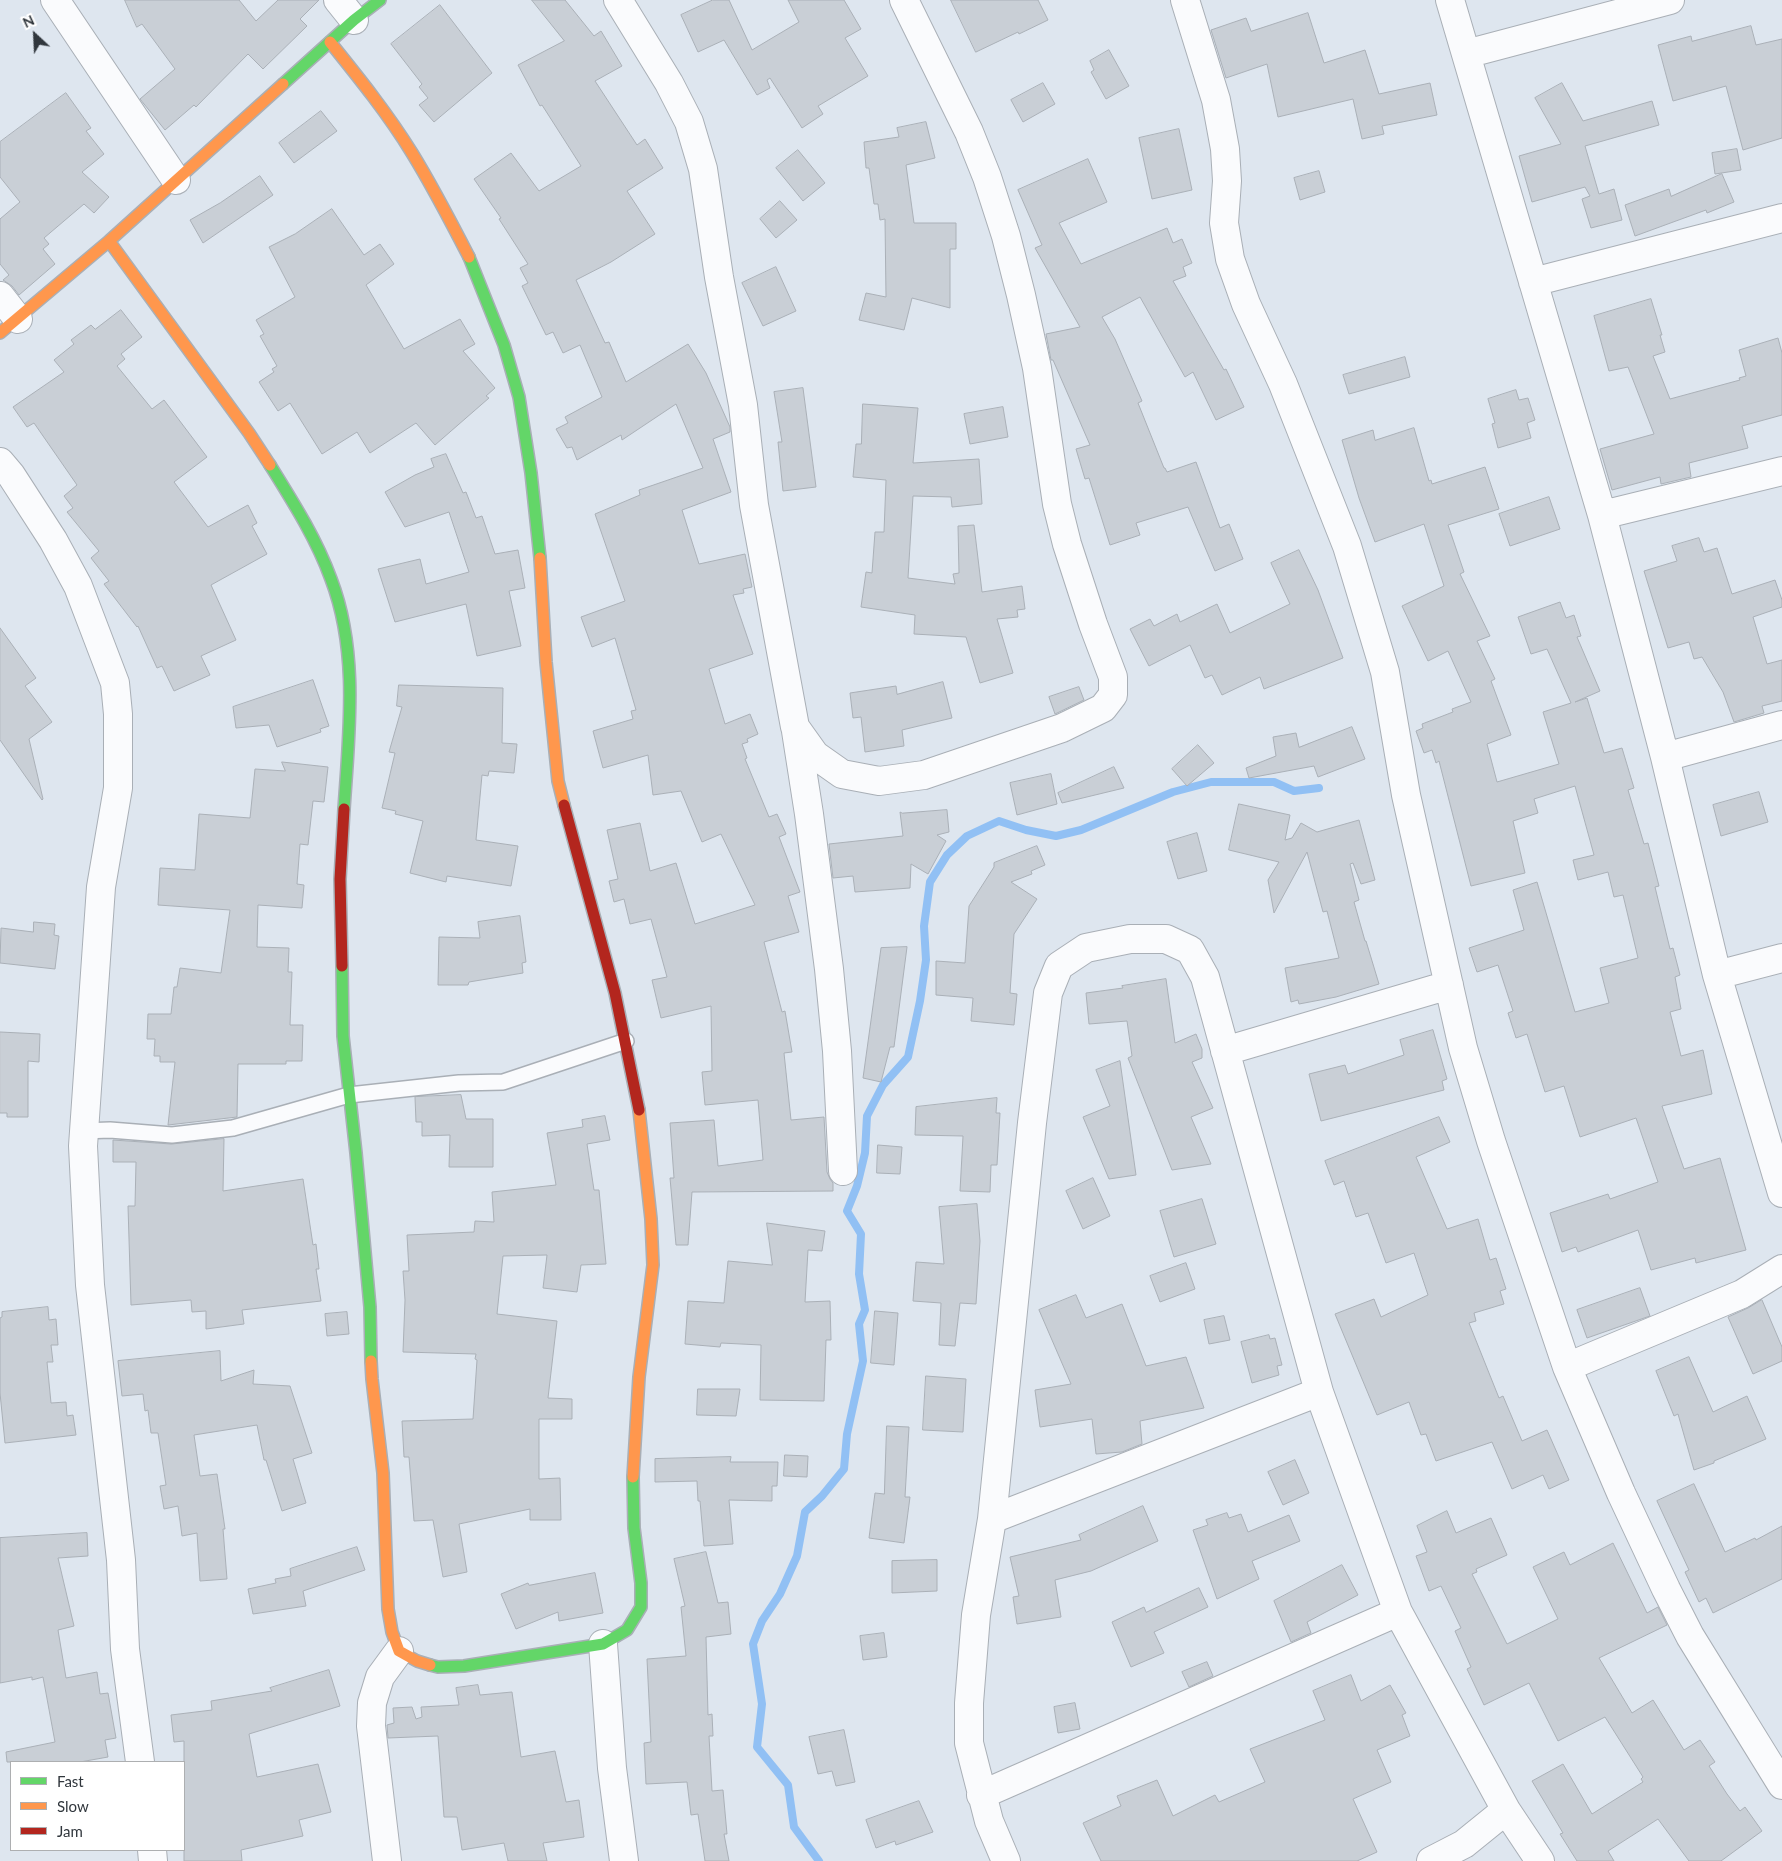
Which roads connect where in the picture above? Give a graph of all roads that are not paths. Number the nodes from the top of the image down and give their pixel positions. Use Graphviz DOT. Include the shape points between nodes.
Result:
graph roads {
  1 [pos="55,0"];
  2 [pos="380,0"];
  3 [pos="618,0"];
  4 [pos="904,0"];
  5 [pos="1450,0"];
  6 [pos="1670,0"];
  7 [pos="1192,2"];
  8 [pos="346,10"];
  9 [pos="330,42"];
  10 [pos="1466,54"];
  11 [pos="176,180"];
  12 [pos="1782,218"];
  13 [pos="109,240"];
  14 [pos="1532,282"];
  15 [pos="0,296"];
  16 [pos="9,326"];
  17 [pos="0,462"];
  18 [pos="1782,471"];
  19 [pos="1602,515"];
  20 [pos="1782,725"];
  21 [pos="795,728"];
  22 [pos="1665,757"];
  23 [pos="1782,958"];
  24 [pos="1717,975"];
  25 [pos="1449,985"];
  26 [pos="626,1041"];
  27 [pos="1225,1051"];
  28 [pos="350,1094"];
  29 [pos="83,1131"];
  30 [pos="843,1171"];
  31 [pos="1782,1193"];
  32 [pos="1782,1269"];
  33 [pos="1567,1368"];
  34 [pos="1319,1392"];
  35 [pos="992,1519"];
  36 [pos="1398,1612"];
  37 [pos="603,1644"];
  38 [pos="399,1650"];
  39 [pos="140,1761"];
  40 [pos="1782,1785"];
  41 [pos="981,1795"];
  42 [pos="1506,1810"];
  43 [pos="387,1861"];
  44 [pos="624,1861"];
  45 [pos="1006,1861"];
  46 [pos="1431,1861"];
  47 [pos="1540,1861"];
  1 -- 11 [label="street"];
  2 -- 8 [label="street"];
  3 -- 21 [label="street" via="689,122 703,169 743,405 757,523"];
  4 -- 21 [label="street" via="969,132 988,177 1006,236 1037,368 1057,504 1067,544 1113,677 1113,695 1103,708 1062,728 924,775 879,781 842,774 815,755"];
  5 -- 10 [label="street"];
  6 -- 10 [label="street"];
  7 -- 25 [label="street" via="1226,149 1224,223 1230,259 1350,555 1385,672 1406,795"];
  8 -- 9 [label="street"];
  9 -- 11 [label="street"];
  9 -- 26 [label="street" via="411,152 473,264 504,346 519,397 532,473 558,781"];
  10 -- 14 [label="street"];
  11 -- 13 [label="street"];
  12 -- 14 [label="street"];
  13 -- 16 [label="street"];
  13 -- 28 [label="street" via="250,432 315,540 332,580 348,653 351,704 340,879 343,1036"];
  14 -- 19 [label="street"];
  15 -- 16 [label="street"];
  17 -- 29 [label="street" via="53,540 78,586 115,683 118,788 101,887"];
  18 -- 19 [label="street"];
  19 -- 22 [label="street"];
  20 -- 22 [label="street"];
  21 -- 30 [label="street" via="830,978"];
  22 -- 24 [label="street"];
  23 -- 24 [label="street"];
  24 -- 31 [label="street"];
  25 -- 27 [label="street"];
  25 -- 33 [label="street" via="1463,1048 1491,1141"];
  26 -- 28 [label="lane" via="503,1082"];
  26 -- 37 [label="street" via="638,1099 653,1265 639,1377 632,1487 641,1607 627,1630"];
  27 -- 34 [label="street"];
  27 -- 35 [label="street" via="1205,977 1190,950 1166,940 1130,939 1086,948 1060,966 1048,994 1034,1104"];
  28 -- 29 [label="lane" via="233,1128 172,1135"];
  28 -- 38 [label="street" via="370,1307 372,1379 383,1473 388,1609"];
  29 -- 39 [label="street" via="90,1285 121,1560 125,1649"];
  32 -- 33 [label="street" via="1742,1294"];
  33 -- 40 [label="street" via="1621,1493 1690,1636"];
  34 -- 35 [label="street"];
  34 -- 36 [label="street"];
  35 -- 41 [label="street" via="976,1615 969,1703 969,1743"];
  36 -- 41 [label="street"];
  36 -- 42 [label="street"];
  37 -- 38 [label="street" via="464,1666 438,1667 417,1661"];
  37 -- 44 [label="street" via="612,1768"];
  38 -- 43 [label="street" via="380,1677 372,1703 371,1726"];
  41 -- 45 [label="street"];
  42 -- 46 [label="street" via="1464,1844"];
  42 -- 47 [label="street"];
}
